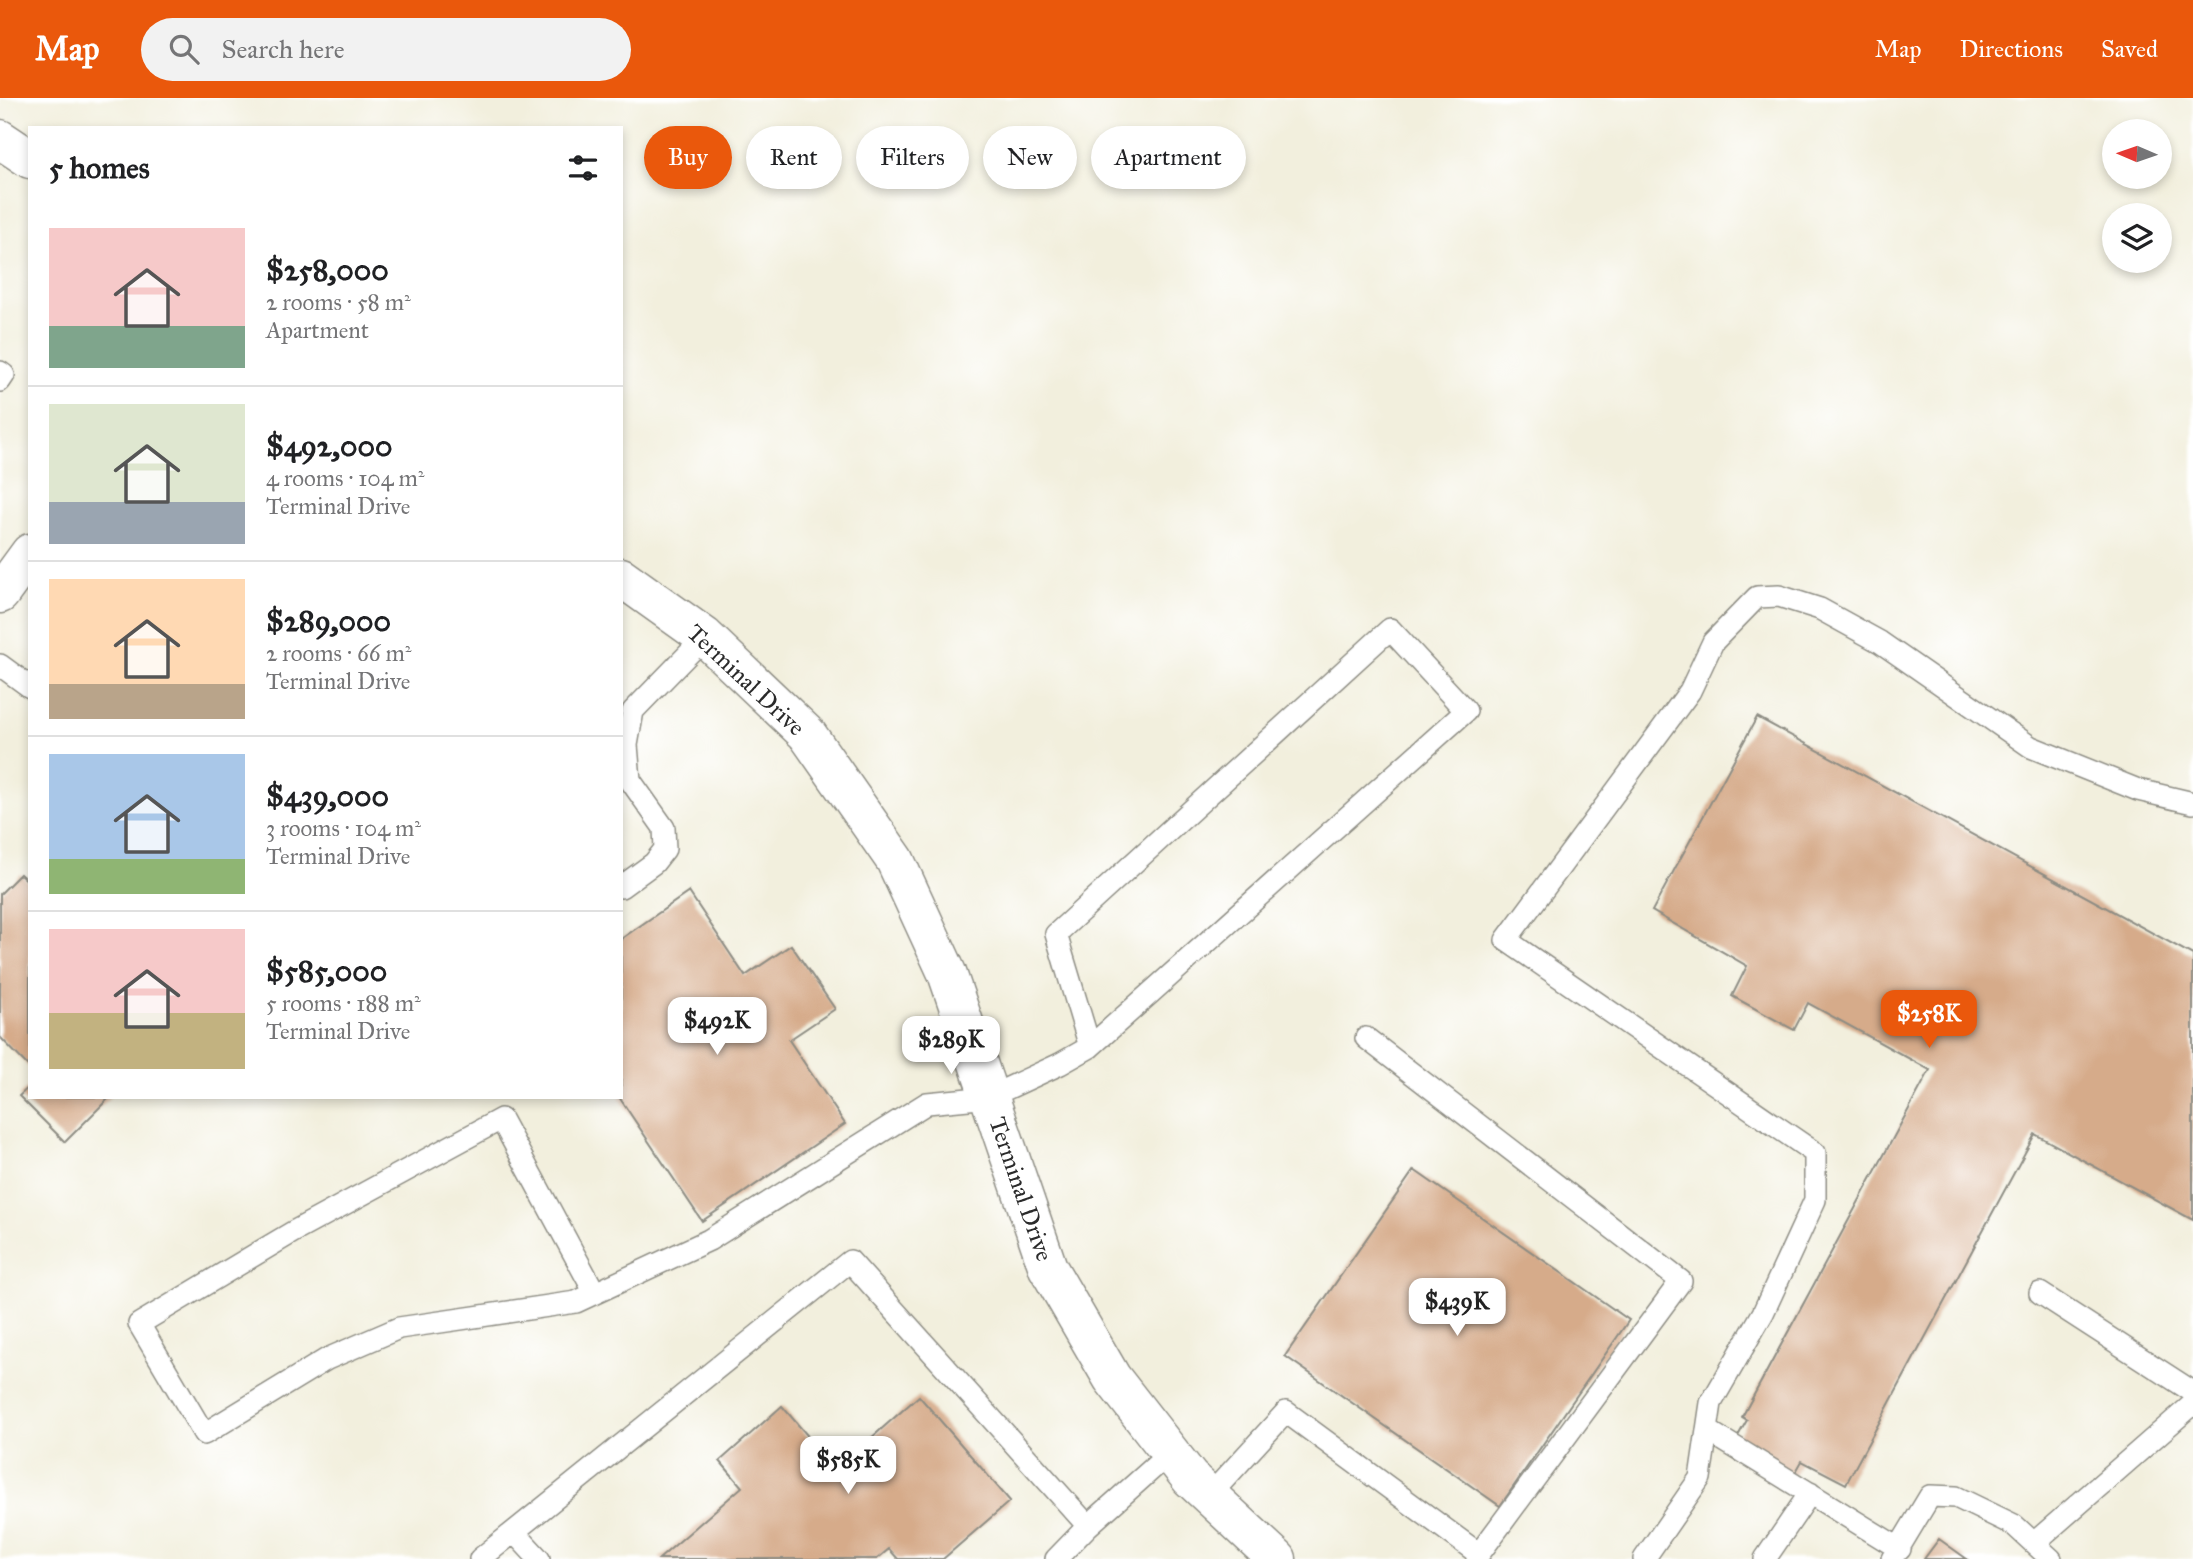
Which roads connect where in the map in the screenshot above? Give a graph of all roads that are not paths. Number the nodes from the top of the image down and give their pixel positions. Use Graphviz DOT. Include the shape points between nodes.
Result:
graph roads {
  1 [pos="0,139"];
  2 [pos="28,158"];
  3 [pos="0,372"];
  4 [pos="0,381"];
  5 [pos="28,556"];
  6 [pos="623,578"];
  7 [pos="0,594"];
  8 [pos="705,637"];
  9 [pos="0,666"];
  10 [pos="28,686"];
  11 [pos="626,784"];
  12 [pos="2193,803"];
  13 [pos="623,886"];
  14 [pos="1366,1038"];
  15 [pos="1090,1047"];
  16 [pos="989,1097"];
  17 [pos="595,1293"];
  18 [pos="2040,1293"];
  19 [pos="2193,1392"];
  20 [pos="2193,1404"];
  21 [pos="1707,1430"];
  22 [pos="1170,1453"];
  23 [pos="1810,1493"];
  24 [pos="1209,1496"];
  25 [pos="1088,1526"];
  26 [pos="514,1532"];
  27 [pos="2034,1543"];
  28 [pos="1896,1554"];
  29 [pos="1478,1557"];
  30 [pos="480,1559"];
  31 [pos="539,1559"];
  32 [pos="1056,1559"];
  33 [pos="1277,1559"];
  34 [pos="1644,1559"];
  35 [pos="1765,1559"];
  36 [pos="2051,1559"];
  1 -- 2 [label="street"];
  3 -- 4 [label="lane" via="4,375"];
  5 -- 7 [label="street"];
  6 -- 8 [label="street, Terminal Drive"];
  8 -- 11 [label="lane" via="633,711"];
  8 -- 16 [label="street, Terminal Drive" via="807,734 895,860 947,973"];
  9 -- 10 [label="lane"];
  11 -- 13 [label="lane" via="664,828 665,849"];
  12 -- 21 [label="lane" via="2138,790 2031,747 1880,642 1820,609 1779,597 1757,597 1713,642 1690,691 1506,940 1815,1153 1815,1200 1763,1313 1711,1403"];
  14 -- 29 [label="lane" via="1681,1281"];
  15 -- 15 [label="lane" via="1466,711 1390,629 1056,934"];
  15 -- 16 [label="lane"];
  16 -- 17 [label="lane" via="927,1103 709,1240"];
  16 -- 22 [label="street, Terminal Drive" via="1048,1268 1112,1378"];
  17 -- 17 [label="lane" via="576,1302 399,1328 327,1359 204,1434 139,1324 293,1232 501,1119"];
  18 -- 19 [label="lane"];
  20 -- 27 [label="lane"];
  21 -- 23 [label="lane"];
  21 -- 34 [label="lane" via="1700,1478"];
  22 -- 24 [label="street, Terminal Drive"];
  22 -- 25 [label="lane"];
  23 -- 28 [label="lane"];
  23 -- 35 [label="lane"];
  24 -- 29 [label="lane" via="1286,1412"];
  24 -- 33 [label="street, Terminal Drive"];
  25 -- 26 [label="lane" via="850,1261"];
  25 -- 32 [label="lane"];
  26 -- 30 [label="lane"];
  26 -- 31 [label="lane"];
  27 -- 28 [label="lane" via="2014,1525 1956,1497 1930,1496"];
  27 -- 36 [label="lane"];
}
